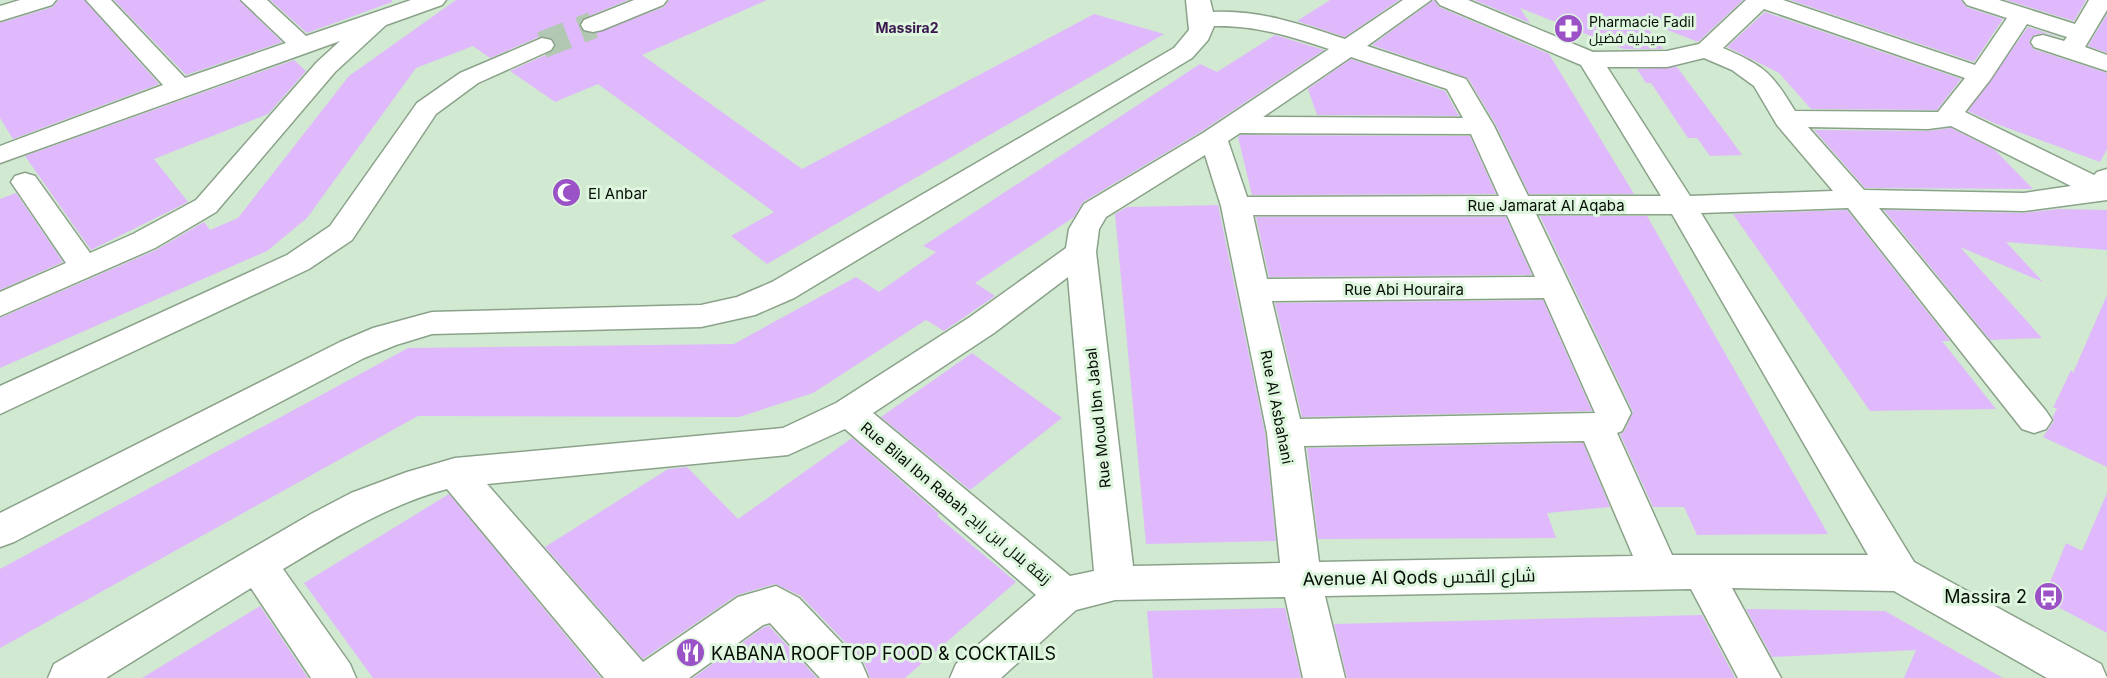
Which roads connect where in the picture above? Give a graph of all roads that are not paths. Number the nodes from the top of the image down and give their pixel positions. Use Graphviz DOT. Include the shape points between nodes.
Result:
graph roads {
  1 [pos="44,0"];
  2 [pos="98,0"];
  3 [pos="253,0"];
  4 [pos="434,0"];
  5 [pos="655,0"];
  6 [pos="1419,0"];
  7 [pos="1448,0"];
  8 [pos="1760,0"];
  9 [pos="1976,0"];
  10 [pos="2102,6"];
  11 [pos="1201,10"];
  12 [pos="0,14"];
  13 [pos="378,19"];
  14 [pos="2016,23"];
  15 [pos="593,25"];
  16 [pos="2075,42"];
  17 [pos="542,45"];
  18 [pos="303,46"];
  19 [pos="1345,48"];
  20 [pos="1707,50"];
  21 [pos="1590,60"];
  22 [pos="2107,63"];
  23 [pos="1981,75"];
  24 [pos="180,88"];
  25 [pos="1951,115"];
  26 [pos="1786,119"];
  27 [pos="1481,126"];
  28 [pos="1222,132"];
  29 [pos="0,154"];
  30 [pos="12,187"];
  31 [pos="2105,187"];
  32 [pos="1856,199"];
  33 [pos="1681,205"];
  34 [pos="1236,206"];
  35 [pos="1517,206"];
  36 [pos="1081,252"];
  37 [pos="85,268"];
  38 [pos="1554,287"];
  39 [pos="1254,290"];
  40 [pos="0,305"];
  41 [pos="0,401"];
  42 [pos="848,412"];
  43 [pos="2034,420"];
  44 [pos="1596,427"];
  45 [pos="1285,433"];
  46 [pos="455,473"];
  47 [pos="0,531"];
  48 [pos="257,564"];
  49 [pos="1660,572"];
  50 [pos="1702,572"];
  51 [pos="1900,574"];
  52 [pos="1301,579"];
  53 [pos="1115,583"];
  54 [pos="1064,595"];
  55 [pos="69,678"];
  56 [pos="335,678"];
  57 [pos="630,678"];
  58 [pos="654,678"];
  59 [pos="848,678"];
  60 [pos="971,678"];
  61 [pos="1324,678"];
  62 [pos="1760,678"];
  63 [pos="2086,678"];
  1 -- 12 [label="street"];
  2 -- 24 [label="street"];
  3 -- 18 [label="street"];
  4 -- 13 [label="street"];
  5 -- 15 [label="street"];
  6 -- 19 [label="street, Rue Moud Ibn Jabal"];
  7 -- 21 [label="street"];
  8 -- 20 [label="street"];
  8 -- 23 [label="street"];
  9 -- 14 [label="street"];
  10 -- 16 [label="street"];
  11 -- 19 [label="street" via="1257,20"];
  11 -- 47 [label="street" via="1204,25 1197,40 1153,72 783,290 744,307 701,316 432,323 384,336"];
  13 -- 18 [label="street"];
  13 -- 37 [label="street" via="326,67 206,206"];
  14 -- 16 [label="street"];
  14 -- 23 [label="street"];
  16 -- 22 [label="street"];
  17 -- 41 [label="street" via="469,78 426,109 341,233 298,262"];
  18 -- 24 [label="street"];
  19 -- 27 [label="street" via="1457,84"];
  19 -- 28 [label="street, Rue Moud Ibn Jabal"];
  20 -- 21 [label="street" via="1666,58"];
  20 -- 26 [label="street" via="1741,65 1764,81"];
  21 -- 33 [label="street"];
  23 -- 25 [label="street"];
  24 -- 29 [label="street"];
  25 -- 26 [label="street" via="1928,121"];
  25 -- 31 [label="street"];
  26 -- 32 [label="street"];
  27 -- 28 [label="street"];
  27 -- 35 [label="street"];
  28 -- 34 [label="street, Rue Al Asbahani"];
  28 -- 36 [label="street, Rue Moud Ibn Jabal" via="1094,211 1084,229"];
  29 -- 30 [label="street"];
  30 -- 37 [label="street"];
  31 -- 32 [label="street, Rue Jamarat Al Aqaba" via="2024,202"];
  32 -- 33 [label="street, Rue Jamarat Al Aqaba"];
  32 -- 43 [label="street"];
  33 -- 35 [label="street, Rue Jamarat Al Aqaba"];
  33 -- 51 [label="street"];
  34 -- 35 [label="street, Rue Jamarat Al Aqaba"];
  34 -- 39 [label="street, Rue Al Asbahani"];
  35 -- 38 [label="street"];
  36 -- 42 [label="street" via="982,325"];
  36 -- 53 [label="street, Rue Moud Ibn Jabal"];
  37 -- 40 [label="street"];
  38 -- 39 [label="street, Rue Abi Houraira"];
  38 -- 44 [label="street" via="1613,413 1609,422"];
  39 -- 45 [label="street, Rue Al Asbahani"];
  42 -- 46 [label="street" via="788,441"];
  42 -- 54 [label="street, Rue Bilal Ibn Rabah زنقة بلال ابن رابح"];
  44 -- 45 [label="street"];
  44 -- 49 [label="street"];
  45 -- 52 [label="street, Rue Al Asbahani"];
  46 -- 48 [label="street" via="417,481 373,498"];
  46 -- 57 [label="street"];
  48 -- 55 [label="street"];
  48 -- 56 [label="street"];
  49 -- 50 [label="street, Avenue Al Qods شارع القدس"];
  49 -- 52 [label="street, Avenue Al Qods شارع القدس"];
  50 -- 51 [label="street, Avenue Al Qods شارع القدس"];
  50 -- 62 [label="street"];
  51 -- 63 [label="street"];
  52 -- 53 [label="street, Avenue Al Qods شارع القدس"];
  52 -- 61 [label="street, Rue Al Asbahani"];
  53 -- 54 [label="street, Avenue Al Qods شارع القدس"];
  54 -- 60 [label="street, Avenue Al Qods شارع القدس"];
  58 -- 59 [label="street" via="752,610 776,604"];
}
